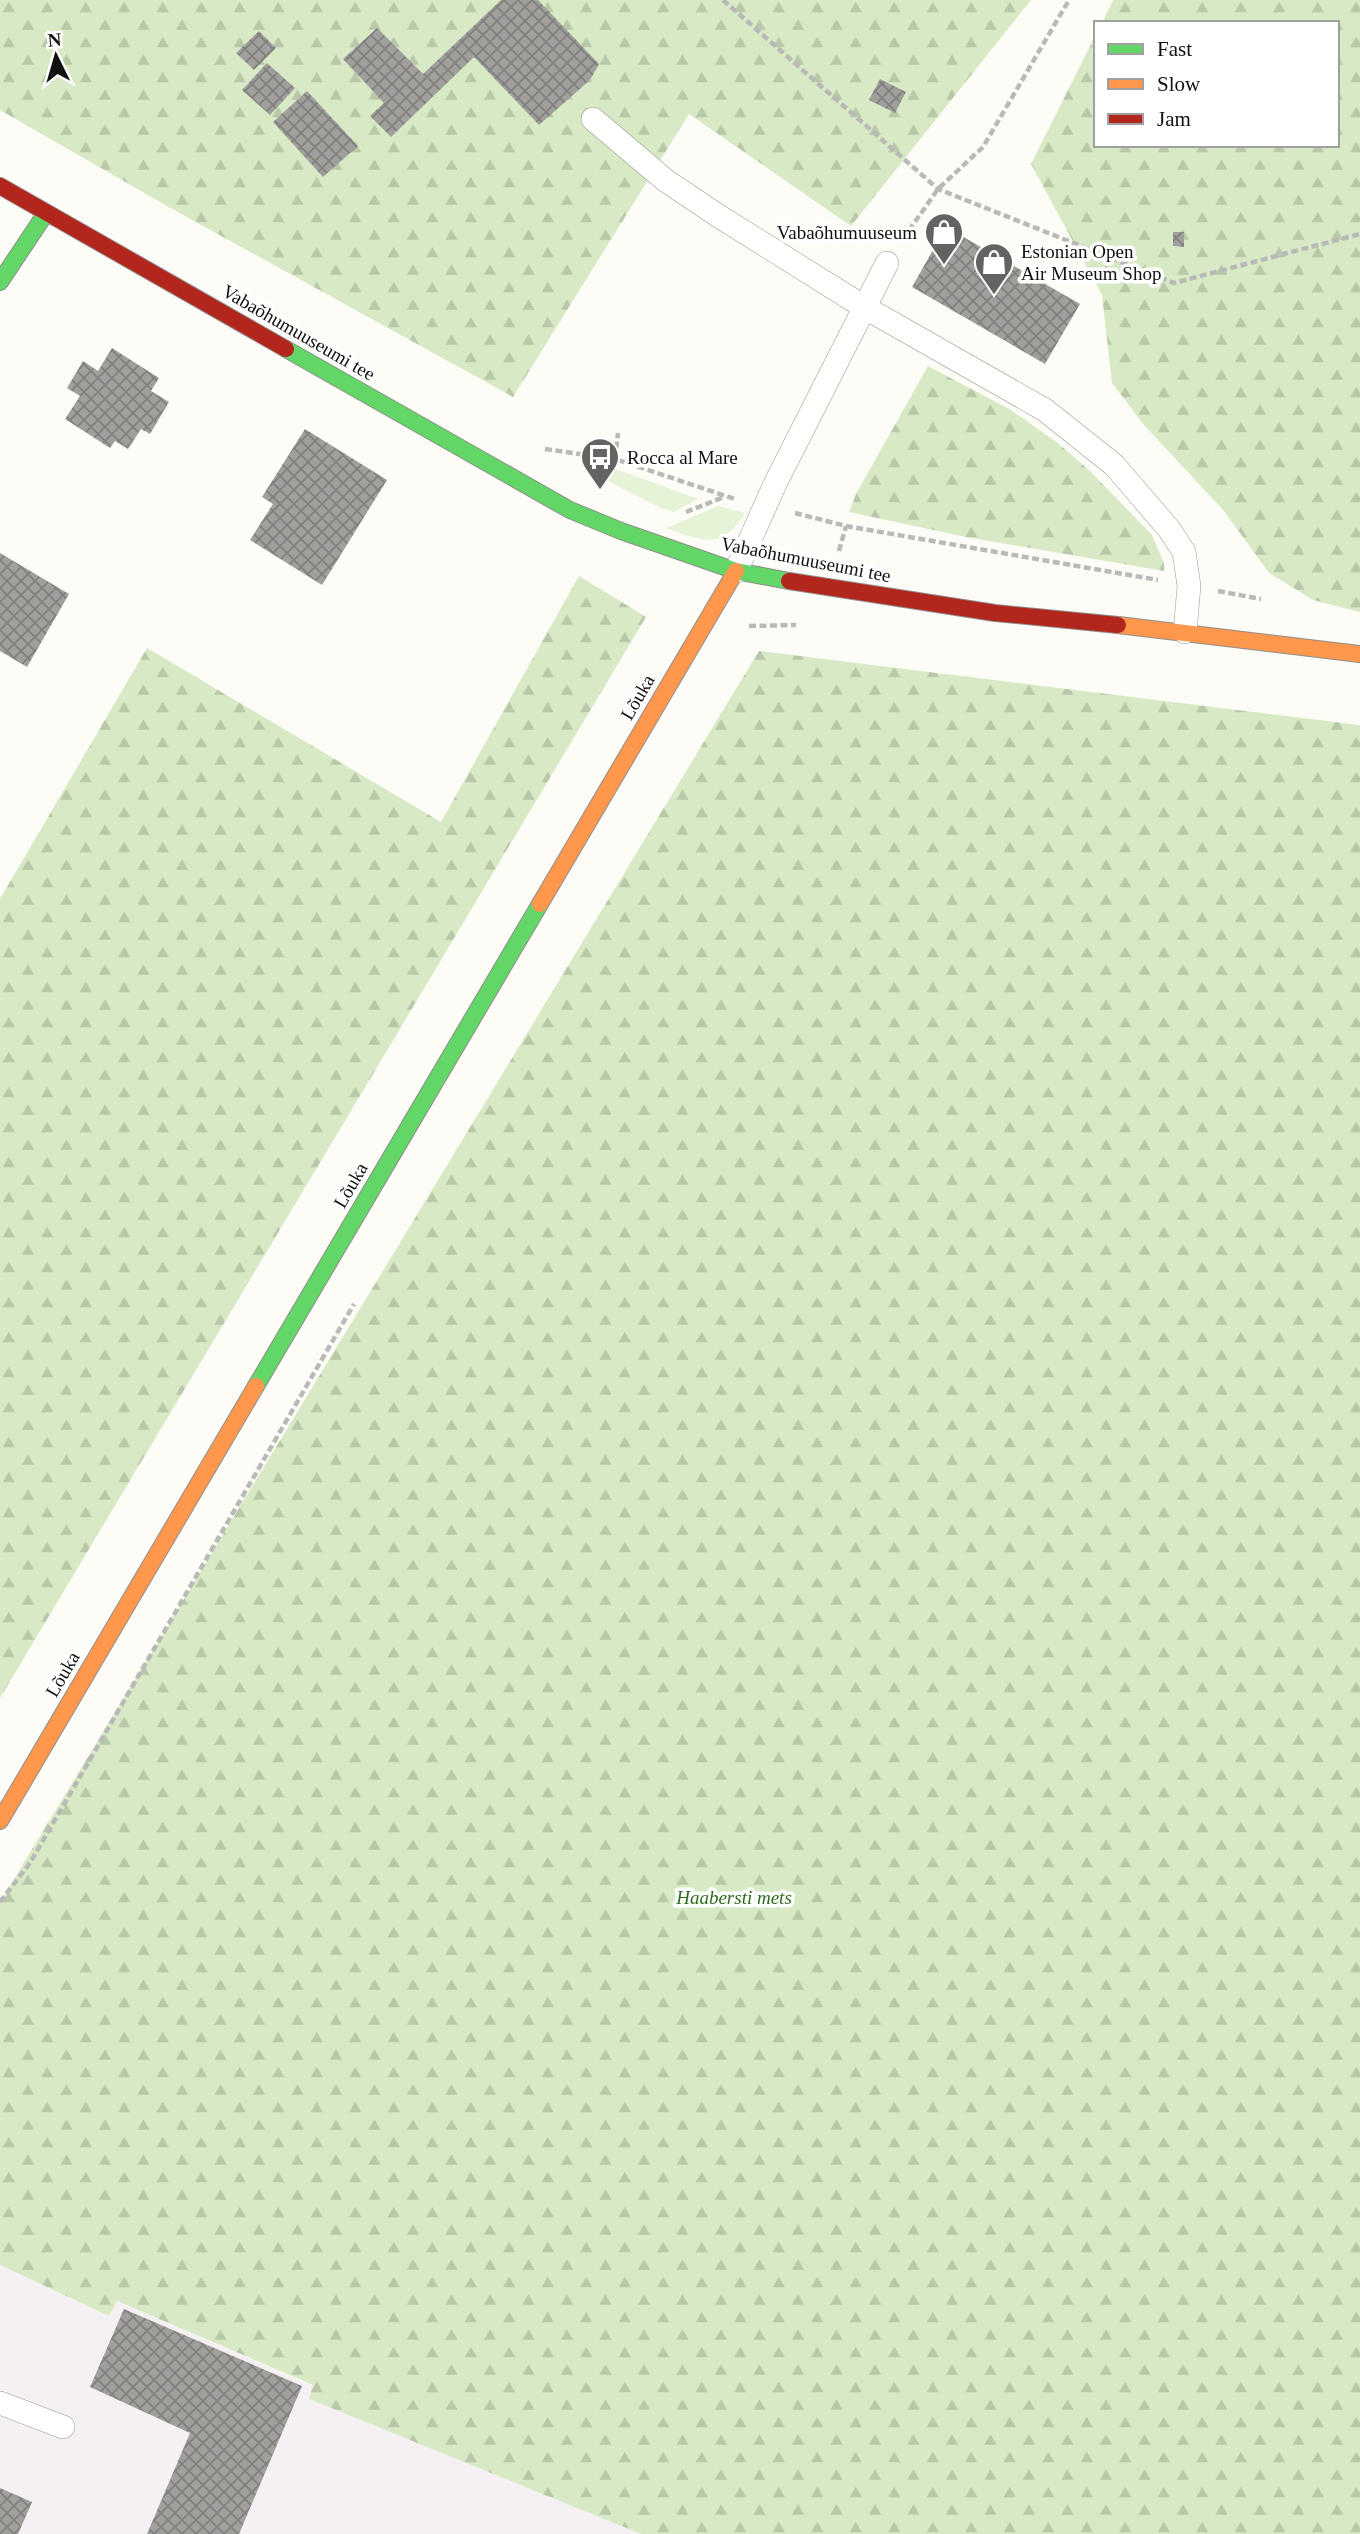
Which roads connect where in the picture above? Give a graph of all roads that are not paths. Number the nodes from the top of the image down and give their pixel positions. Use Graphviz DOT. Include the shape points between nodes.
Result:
graph roads {
  1 [pos="593,118"];
  2 [pos="0,186"];
  3 [pos="46,213"];
  4 [pos="887,263"];
  5 [pos="0,282"];
  6 [pos="864,307"];
  7 [pos="736,571"];
  8 [pos="1185,632"];
  9 [pos="1360,654"];
  10 [pos="0,1821"];
  11 [pos="0,2403"];
  12 [pos="63,2427"];
  1 -- 6 [label="lane" via="665,180"];
  2 -- 3 [label="street, Vabaõhumuuseumi tee"];
  3 -- 5 [label="street"];
  3 -- 7 [label="street, Vabaõhumuuseumi tee" via="570,510"];
  4 -- 6 [label="lane"];
  6 -- 7 [label="lane"];
  6 -- 8 [label="lane" via="1045,410 1114,466 1184,552 1189,586"];
  7 -- 8 [label="street, Vabaõhumuuseumi tee" via="995,613"];
  7 -- 10 [label="street, Lõuka"];
  8 -- 9 [label="street, Vabaõhumuuseumi tee"];
  11 -- 12 [label="lane"];
}
